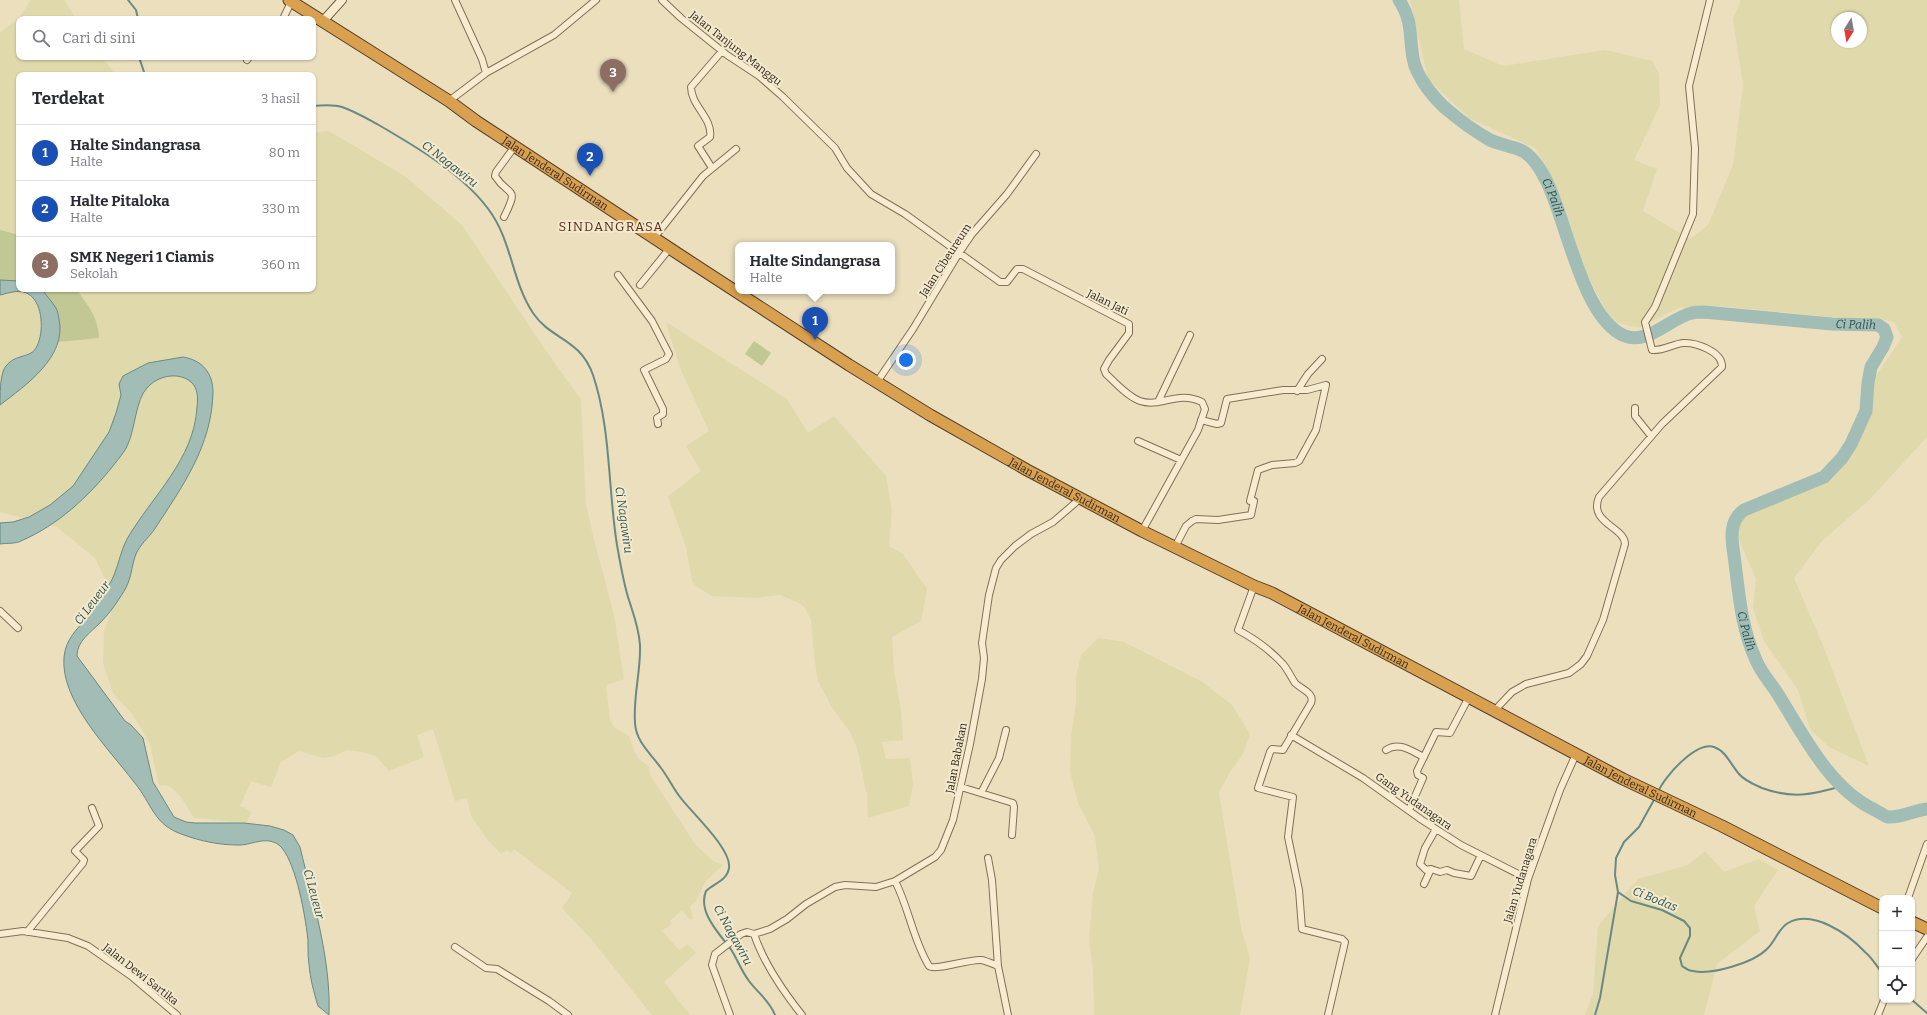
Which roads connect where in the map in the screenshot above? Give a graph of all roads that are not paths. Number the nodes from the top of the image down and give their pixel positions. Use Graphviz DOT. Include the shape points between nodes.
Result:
graph roads {
  1 [pos="342,0"];
  2 [pos="456,0"];
  3 [pos="596,0"];
  4 [pos="662,0"];
  5 [pos="1710,0"];
  6 [pos="290,1"];
  7 [pos="284,16"];
  8 [pos="316,16"];
  9 [pos="316,16"];
  10 [pos="324,21"];
  11 [pos="722,51"];
  12 [pos="486,74"];
  13 [pos="449,101"];
  14 [pos="515,146"];
  15 [pos="736,149"];
  16 [pos="1036,154"];
  17 [pos="712,168"];
  18 [pos="504,217"];
  19 [pos="654,238"];
  20 [pos="670,248"];
  21 [pos="959,252"];
  22 [pos="618,274"];
  23 [pos="640,285"];
  24 [pos="735,290"];
  25 [pos="741,294"];
  26 [pos="1190,334"];
  27 [pos="1322,359"];
  28 [pos="640,364"];
  29 [pos="644,370"];
  30 [pos="877,382"];
  31 [pos="1297,391"];
  32 [pos="1158,402"];
  33 [pos="1635,408"];
  34 [pos="1201,420"];
  35 [pos="658,424"];
  36 [pos="1651,436"];
  37 [pos="1138,441"];
  38 [pos="1181,460"];
  39 [pos="1081,498"];
  40 [pos="1142,531"];
  41 [pos="1175,547"];
  42 [pos="1254,586"];
  43 [pos="0,610"];
  44 [pos="18,628"];
  45 [pos="1470,697"];
  46 [pos="1494,710"];
  47 [pos="1006,730"];
  48 [pos="1291,735"];
  49 [pos="1386,750"];
  50 [pos="1576,754"];
  51 [pos="1424,757"];
  52 [pos="961,787"];
  53 [pos="981,792"];
  54 [pos="92,808"];
  55 [pos="1409,810"];
  56 [pos="1436,829"];
  57 [pos="1012,835"];
  58 [pos="1927,844"];
  59 [pos="1481,855"];
  60 [pos="988,858"];
  61 [pos="1431,869"];
  62 [pos="1528,880"];
  63 [pos="895,881"];
  64 [pos="1424,884"];
  65 [pos="1909,895"];
  66 [pos="1879,906"];
  67 [pos="1915,923"];
  68 [pos="1927,929"];
  69 [pos="27,932"];
  70 [pos="0,934"];
  71 [pos="754,934"];
  72 [pos="1927,937"];
  73 [pos="455,947"];
  74 [pos="1915,955"];
  75 [pos="998,966"];
  76 [pos="1883,1003"];
  77 [pos="177,1015"];
  78 [pos="568,1015"];
  79 [pos="730,1015"];
  80 [pos="802,1015"];
  81 [pos="1008,1015"];
  82 [pos="1328,1015"];
  83 [pos="1495,1015"];
  84 [pos="1878,1015"];
  1 -- 10 [label="street"];
  2 -- 12 [label="street"];
  3 -- 12 [label="street" via="554,35"];
  4 -- 11 [label="street, Jalan Tanjung Manggu"];
  5 -- 36 [label="street" via="1689,86 1695,148 1693,214 1655,307 1645,322 1652,349 1684,343 1704,347 1720,358 1722,367"];
  6 -- 7 [label="street"];
  6 -- 9 [label="highway, Jalan Jenderal Sudirman"];
  8 -- 10 [label="highway, Jalan Jenderal Sudirman"];
  10 -- 13 [label="highway, Jalan Jenderal Sudirman"];
  11 -- 17 [label="street" via="691,87 692,96 710,131 710,137 698,146"];
  11 -- 21 [label="street, Jalan Tanjung Manggu" via="759,76 782,97 835,148 847,168 871,194 905,214"];
  12 -- 13 [label="street"];
  13 -- 14 [label="highway, Jalan Jenderal Sudirman"];
  14 -- 18 [label="street" via="496,172 496,176 512,194"];
  14 -- 19 [label="highway, Jalan Jenderal Sudirman"];
  15 -- 17 [label="street"];
  16 -- 21 [label="street, Jalan Cibeureum"];
  17 -- 19 [label="street"];
  19 -- 20 [label="highway, Jalan Jenderal Sudirman"];
  20 -- 23 [label="street"];
  20 -- 24 [label="highway, Jalan Jenderal Sudirman"];
  21 -- 30 [label="street, Jalan Cibeureum" via="913,329"];
  21 -- 32 [label="street, Jalan Jati" via="1000,282 1006,282 1017,269 1023,269 1129,324 1129,333 1105,366 1105,371 1131,396 1144,402"];
  22 -- 29 [label="street" via="652,321 669,354 666,359"];
  25 -- 30 [label="highway, Jalan Jenderal Sudirman"];
  26 -- 32 [label="street"];
  27 -- 31 [label="street"];
  28 -- 29 [label="street"];
  29 -- 35 [label="street" via="663,409 663,414 657,418"];
  30 -- 39 [label="highway, Jalan Jenderal Sudirman" via="968,437"];
  31 -- 34 [label="street" via="1283,390 1229,398 1221,423"];
  31 -- 41 [label="street" via="1326,385 1316,430 1299,461 1258,470 1250,501 1254,501 1251,515 1218,520 1196,519 1186,526"];
  32 -- 34 [label="street, Jalan Jati" via="1180,397 1197,399 1204,406"];
  33 -- 36 [label="street" via="1635,416"];
  34 -- 38 [label="street, Jalan Jati"];
  36 -- 46 [label="street" via="1597,502 1604,522 1622,534 1625,544 1603,620 1587,656 1569,673 1526,684 1512,692"];
  37 -- 38 [label="street"];
  38 -- 40 [label="street, Jalan Jati"];
  39 -- 40 [label="highway, Jalan Jenderal Sudirman"];
  39 -- 52 [label="street, Jalan Babakan" via="1053,522 1020,542 996,568 982,643 982,679"];
  40 -- 41 [label="highway, Jalan Jenderal Sudirman"];
  41 -- 42 [label="highway, Jalan Jenderal Sudirman"];
  42 -- 45 [label="highway, Jalan Jenderal Sudirman" via="1272,593"];
  42 -- 48 [label="street" via="1238,630 1277,657 1297,685 1312,698"];
  43 -- 44 [label="street"];
  45 -- 46 [label="highway, Jalan Jenderal Sudirman"];
  45 -- 51 [label="street" via="1450,734 1436,732"];
  46 -- 50 [label="highway, Jalan Jenderal Sudirman"];
  47 -- 53 [label="street" via="999,758"];
  48 -- 55 [label="street, Gang Yudanagara" via="1363,778"];
  48 -- 82 [label="street" via="1283,750 1272,749 1270,752 1258,788 1293,797 1288,837 1299,890 1302,929 1344,940"];
  49 -- 51 [label="street" via="1398,746"];
  50 -- 62 [label="street, Jalan Yudanagara" via="1560,790"];
  50 -- 66 [label="highway, Jalan Jenderal Sudirman"];
  51 -- 55 [label="street" via="1417,771 1423,778"];
  52 -- 53 [label="street"];
  52 -- 63 [label="street, Jalan Babakan" via="942,850"];
  53 -- 57 [label="street" via="1013,803"];
  54 -- 69 [label="street" via="99,826 75,851 84,863"];
  55 -- 56 [label="street, Gang Yudanagara"];
  56 -- 59 [label="street, Gang Yudanagara"];
  56 -- 61 [label="street" via="1425,848 1420,864 1426,870"];
  58 -- 65 [label="street"];
  59 -- 61 [label="street" via="1471,876"];
  59 -- 62 [label="street, Gang Yudanagara"];
  60 -- 75 [label="street"];
  61 -- 64 [label="street"];
  62 -- 83 [label="street, Jalan Yudanagara"];
  63 -- 71 [label="street, Jalan Babakan" via="876,887 835,887 787,919"];
  63 -- 75 [label="street" via="927,964 931,968 973,960 986,961"];
  67 -- 68 [label="highway"];
  69 -- 70 [label="street, Jalan Dewi Sartika"];
  69 -- 77 [label="street, Jalan Dewi Sartika" via="68,938 88,946 131,976"];
  71 -- 79 [label="street, Jalan Babakan" via="744,933 713,958 712,966"];
  71 -- 80 [label="street" via="758,947 780,986"];
  72 -- 74 [label="street"];
  73 -- 78 [label="street" via="486,968 497,969"];
  75 -- 81 [label="street"];
  76 -- 84 [label="street"];
}
